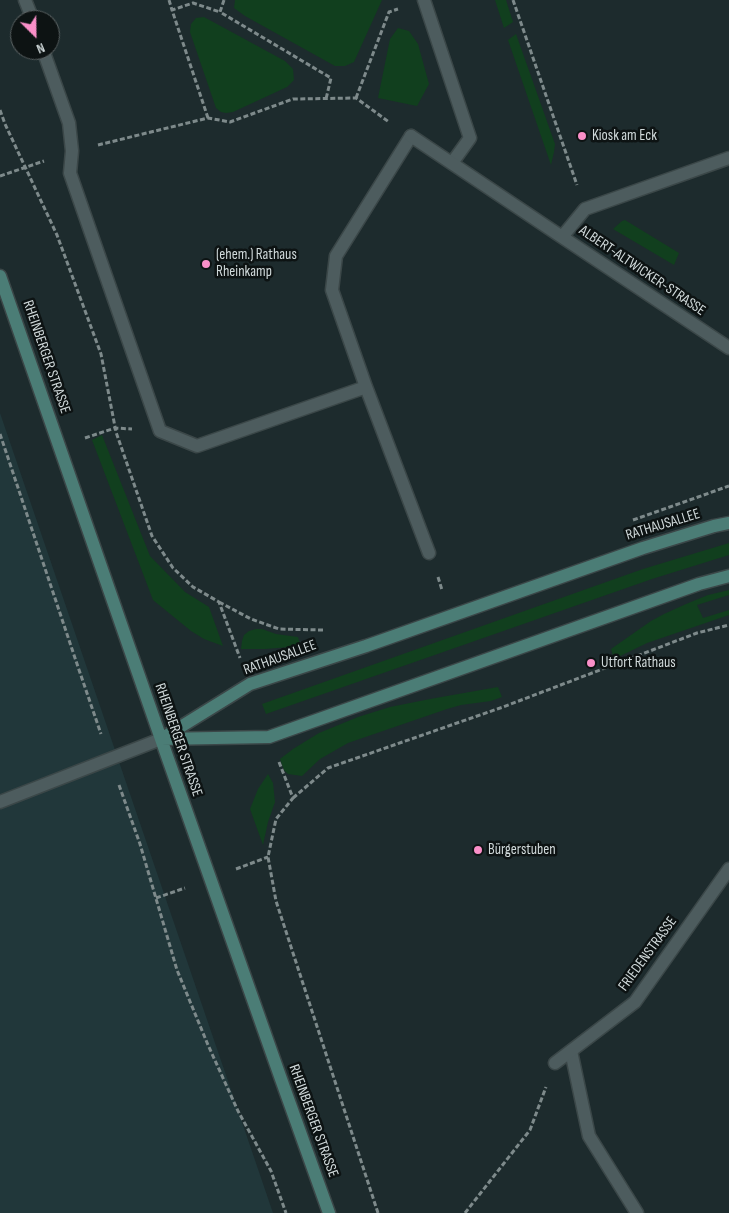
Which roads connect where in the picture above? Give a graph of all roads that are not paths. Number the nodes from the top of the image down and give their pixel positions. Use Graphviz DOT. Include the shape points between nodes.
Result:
graph roads {
  1 [pos="424,0"];
  2 [pos="47,60"];
  3 [pos="729,158"];
  4 [pos="452,163"];
  5 [pos="562,237"];
  6 [pos="0,276"];
  7 [pos="729,348"];
  8 [pos="366,387"];
  9 [pos="729,523"];
  10 [pos="429,553"];
  11 [pos="729,576"];
  12 [pos="161,739"];
  13 [pos="0,802"];
  14 [pos="729,870"];
  15 [pos="571,1051"];
  16 [pos="554,1063"];
  17 [pos="329,1213"];
  18 [pos="637,1213"];
  1 -- 4 [label="street" via="470,138"];
  2 -- 8 [label="street" via="69,123 70,173 160,431 197,446"];
  3 -- 5 [label="street, ALBERT-ALTWICKER-STRASSE" via="585,209"];
  4 -- 5 [label="street, ALBERT-ALTWICKER-STRASSE"];
  4 -- 8 [label="street, ALBERT-ALTWICKER-STRASSE" via="411,136 336,256 332,290"];
  5 -- 7 [label="street, ALBERT-ALTWICKER-STRASSE"];
  6 -- 12 [label="street, RHEINBERGER STRASSE"];
  8 -- 10 [label="street"];
  9 -- 12 [label="street, RATHAUSALLEE" via="643,548 250,684"];
  11 -- 12 [label="street" via="690,587 269,738"];
  12 -- 13 [label="street"];
  12 -- 17 [label="street, RHEINBERGER STRASSE"];
  14 -- 15 [label="street, FRIEDENSTRASSE" via="635,1002"];
  15 -- 16 [label="street, FRIEDENSTRASSE"];
  15 -- 18 [label="street" via="589,1136"];
}
